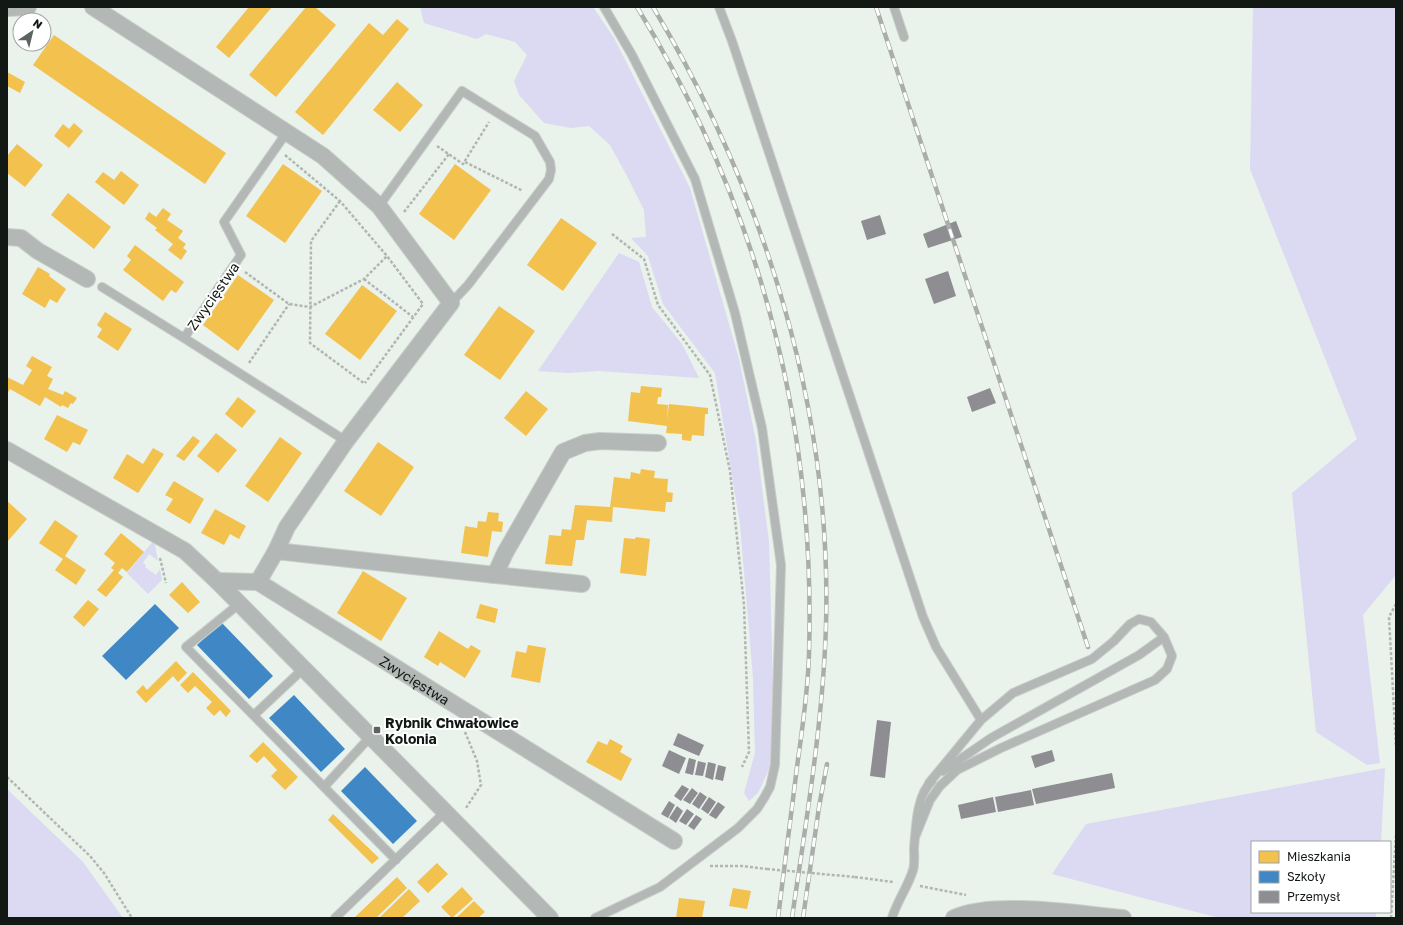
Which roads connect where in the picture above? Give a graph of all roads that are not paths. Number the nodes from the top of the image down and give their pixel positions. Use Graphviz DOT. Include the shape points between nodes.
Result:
graph roads {
  1 [pos="28,7"];
  2 [pos="92,7"];
  3 [pos="604,7"];
  4 [pos="719,7"];
  5 [pos="894,7"];
  6 [pos="7,8"];
  7 [pos="904,37"];
  8 [pos="287,132"];
  9 [pos="378,206"];
  10 [pos="7,237"];
  11 [pos="87,279"];
  12 [pos="102,287"];
  13 [pos="451,303"];
  14 [pos="184,338"];
  15 [pos="346,441"];
  16 [pos="658,443"];
  17 [pos="7,450"];
  18 [pos="276,551"];
  19 [pos="495,574"];
  20 [pos="217,581"];
  21 [pos="258,582"];
  22 [pos="582,584"];
  23 [pos="238,604"];
  24 [pos="1164,637"];
  25 [pos="303,669"];
  26 [pos="254,715"];
  27 [pos="981,720"];
  28 [pos="371,736"];
  29 [pos="929,784"];
  30 [pos="324,787"];
  31 [pos="450,816"];
  32 [pos="915,837"];
  33 [pos="674,841"];
  34 [pos="396,860"];
  35 [pos="335,918"];
  36 [pos="550,918"];
  37 [pos="595,918"];
  38 [pos="892,918"];
  39 [pos="954,918"];
  40 [pos="1123,918"];
  1 -- 6 [label="street"];
  2 -- 8 [label="street"];
  3 -- 37 [label="lane" via="632,55 695,179 735,313 762,428 781,565 775,765 770,787 748,819 660,887"];
  4 -- 27 [label="lane" via="923,617 936,647"];
  5 -- 7 [label="lane"];
  8 -- 9 [label="street" via="323,156"];
  8 -- 14 [label="lane, Zwycięstwa" via="224,222 241,255"];
  9 -- 13 [label="street"];
  9 -- 13 [label="lane" via="462,91 535,136 550,162 549,179 468,286"];
  10 -- 11 [label="street" via="21,238"];
  12 -- 14 [label="lane"];
  13 -- 15 [label="street"];
  14 -- 15 [label="lane, Zwycięstwa"];
  15 -- 18 [label="street" via="288,527"];
  16 -- 19 [label="street" via="593,442 563,452"];
  17 -- 20 [label="street" via="185,551"];
  18 -- 19 [label="street"];
  18 -- 21 [label="street"];
  19 -- 22 [label="street"];
  20 -- 21 [label="street"];
  20 -- 23 [label="street"];
  21 -- 33 [label="street, Zwycięstwa"];
  23 -- 25 [label="street"];
  23 -- 26 [label="lane" via="186,646"];
  24 -- 27 [label="lane" via="1151,622 1140,619 1130,624 1092,659 1013,693"];
  24 -- 29 [label="lane" via="1139,655 991,738 951,764"];
  24 -- 32 [label="lane" via="1172,656 1167,669 1155,680 958,770 940,786 930,800"];
  25 -- 26 [label="lane"];
  25 -- 28 [label="street"];
  26 -- 30 [label="lane"];
  27 -- 29 [label="lane"];
  28 -- 30 [label="lane"];
  28 -- 31 [label="street"];
  29 -- 32 [label="lane" via="920,802"];
  30 -- 34 [label="lane"];
  31 -- 34 [label="lane"];
  31 -- 36 [label="street"];
  32 -- 38 [label="lane" via="913,870"];
  34 -- 35 [label="lane"];
  39 -- 40 [label="street" via="974,911 989,910 1023,910"];
}
